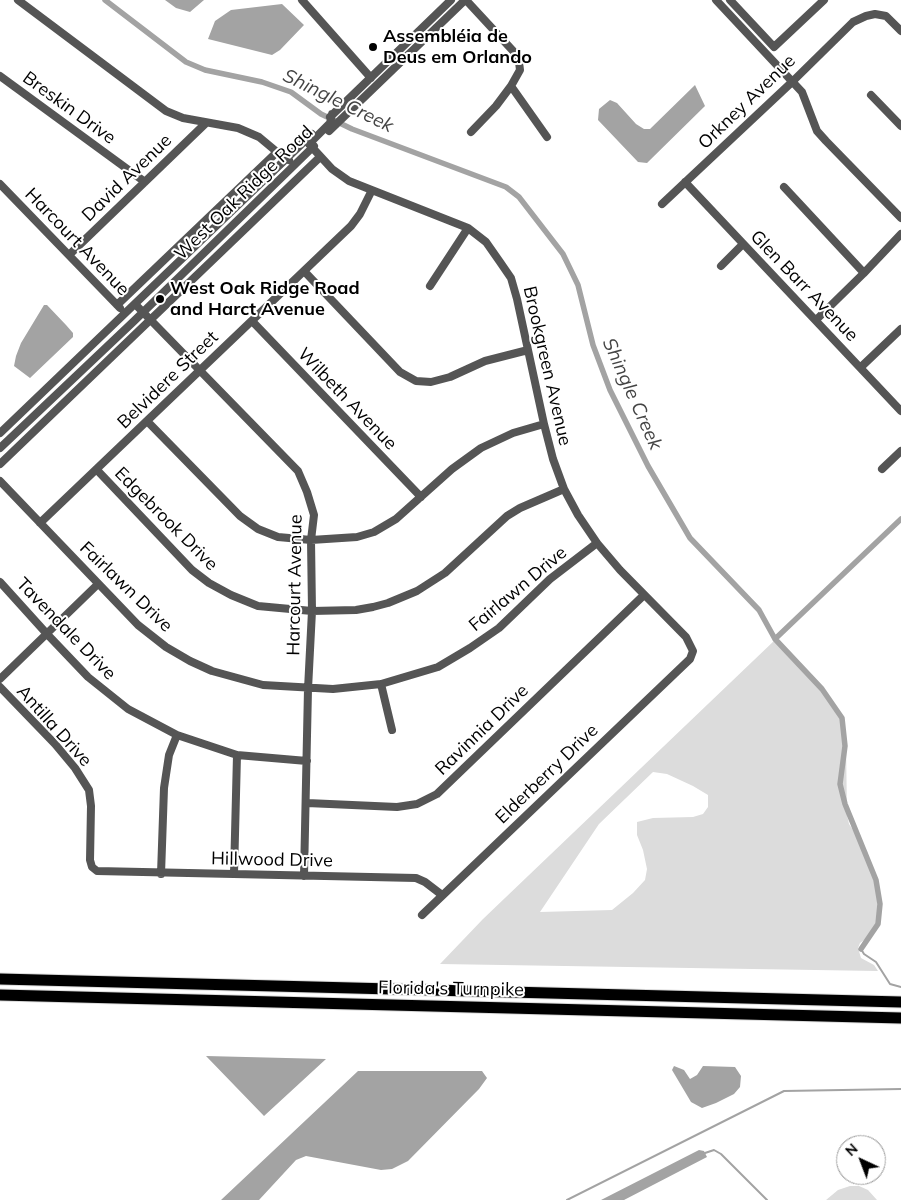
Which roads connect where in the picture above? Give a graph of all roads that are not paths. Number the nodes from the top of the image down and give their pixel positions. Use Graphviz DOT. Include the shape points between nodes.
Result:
graph roads {
  1 [pos="18,0"];
  2 [pos="302,0"];
  3 [pos="466,0"];
  4 [pos="716,0"];
  5 [pos="730,0"];
  6 [pos="824,0"];
  7 [pos="449,3"];
  8 [pos="901,31"];
  9 [pos="426,38"];
  10 [pos="0,76"];
  11 [pos="371,78"];
  12 [pos="792,82"];
  13 [pos="511,86"];
  14 [pos="871,95"];
  15 [pos="332,114"];
  16 [pos="206,123"];
  17 [pos="901,126"];
  18 [pos="471,132"];
  19 [pos="547,137"];
  20 [pos="312,148"];
  21 [pos="277,152"];
  22 [pos="320,157"];
  23 [pos="288,158"];
  24 [pos="145,182"];
  25 [pos="685,182"];
  26 [pos="0,184"];
  27 [pos="784,187"];
  28 [pos="372,190"];
  29 [pos="662,204"];
  30 [pos="901,218"];
  31 [pos="239,219"];
  32 [pos="468,228"];
  33 [pos="901,234"];
  34 [pos="744,244"];
  35 [pos="69,255"];
  36 [pos="720,266"];
  37 [pos="304,271"];
  38 [pos="864,273"];
  39 [pos="430,286"];
  40 [pos="134,304"];
  41 [pos="117,305"];
  42 [pos="143,312"];
  43 [pos="124,314"];
  44 [pos="150,320"];
  45 [pos="816,320"];
  46 [pos="252,321"];
  47 [pos="133,322"];
  48 [pos="901,329"];
  49 [pos="528,350"];
  50 [pos="861,367"];
  51 [pos="200,371"];
  52 [pos="27,408"];
  53 [pos="901,410"];
  54 [pos="147,421"];
  55 [pos="544,424"];
  56 [pos="0,433"];
  57 [pos="0,440"];
  58 [pos="0,448"];
  59 [pos="901,451"];
  60 [pos="0,464"];
  61 [pos="882,469"];
  62 [pos="97,470"];
  63 [pos="0,480"];
  64 [pos="564,489"];
  65 [pos="421,497"];
  66 [pos="40,523"];
  67 [pos="312,540"];
  68 [pos="597,544"];
  69 [pos="0,582"];
  70 [pos="98,584"];
  71 [pos="644,595"];
  72 [pos="312,611"];
  73 [pos="46,634"];
  74 [pos="692,656"];
  75 [pos="0,679"];
  76 [pos="380,684"];
  77 [pos="0,687"];
  78 [pos="308,689"];
  79 [pos="392,730"];
  80 [pos="177,735"];
  81 [pos="238,755"];
  82 [pos="307,761"];
  83 [pos="306,803"];
  84 [pos="97,871"];
  85 [pos="161,874"];
  86 [pos="234,874"];
  87 [pos="304,876"];
  88 [pos="442,895"];
  89 [pos="422,915"];
  90 [pos="0,979"];
  91 [pos="0,995"];
  92 [pos="901,1002"];
  93 [pos="901,1018"];
  1 -- 16 [label="street" via="166,111"];
  2 -- 11 [label="street"];
  3 -- 9 [label="street, West Oak Ridge Road"];
  3 -- 13 [label="street" via="520,62 520,70"];
  4 -- 12 [label="street"];
  5 -- 6 [label="street" via="774,47"];
  7 -- 9 [label="street" via="448,10 427,30"];
  7 -- 11 [label="street, West Oak Ridge Road"];
  8 -- 12 [label="street, Orkney Avenue" via="886,16 875,14 853,22"];
  9 -- 20 [label="street, West Oak Ridge Road"];
  10 -- 24 [label="street, Breskin Drive"];
  11 -- 15 [label="street, West Oak Ridge Road"];
  12 -- 25 [label="street, Orkney Avenue"];
  12 -- 30 [label="street" via="802,92 817,131"];
  13 -- 18 [label="street"];
  13 -- 19 [label="street"];
  14 -- 17 [label="street"];
  15 -- 20 [label="street" via="330,123 309,144"];
  15 -- 23 [label="street, West Oak Ridge Road"];
  16 -- 21 [label="street" via="238,128 259,137"];
  16 -- 24 [label="street, David Avenue"];
  20 -- 22 [label="street, Brookgreen Avenue"];
  20 -- 31 [label="street, West Oak Ridge Road"];
  21 -- 23 [label="street"];
  21 -- 41 [label="street"];
  22 -- 28 [label="street, Brookgreen Avenue" via="349,181"];
  22 -- 44 [label="street"];
  23 -- 31 [label="street" via="289,163 244,206"];
  23 -- 40 [label="street, West Oak Ridge Road"];
  24 -- 35 [label="street, David Avenue"];
  25 -- 29 [label="street, Orkney Avenue"];
  25 -- 34 [label="street, Glen Barr Avenue"];
  26 -- 35 [label="street, Harcourt Avenue"];
  27 -- 38 [label="street"];
  28 -- 32 [label="street, Brookgreen Avenue"];
  28 -- 37 [label="street, Belvidere Street" via="351,226"];
  31 -- 42 [label="street, West Oak Ridge Road"];
  32 -- 39 [label="street"];
  32 -- 49 [label="street, Brookgreen Avenue" via="486,242 511,278"];
  33 -- 38 [label="street"];
  34 -- 36 [label="street"];
  34 -- 45 [label="street, Glen Barr Avenue"];
  35 -- 41 [label="street, Harcourt Avenue"];
  37 -- 46 [label="street, Belvidere Street"];
  37 -- 49 [label="street" via="400,372 416,381 431,382 450,377 485,361"];
  38 -- 45 [label="street"];
  40 -- 42 [label="street, Harcourt Avenue"];
  40 -- 43 [label="street, West Oak Ridge Road"];
  41 -- 43 [label="street, Harcourt Avenue"];
  42 -- 44 [label="street, Harcourt Avenue"];
  42 -- 47 [label="street, West Oak Ridge Road"];
  43 -- 47 [label="street, Harcourt Avenue"];
  43 -- 52 [label="street, West Oak Ridge Road"];
  44 -- 51 [label="street, Harcourt Avenue"];
  44 -- 60 [label="street"];
  45 -- 50 [label="street, Glen Barr Avenue"];
  46 -- 51 [label="street, Belvidere Street"];
  46 -- 65 [label="street, Wilbeth Avenue"];
  47 -- 58 [label="street, West Oak Ridge Road"];
  48 -- 50 [label="street"];
  49 -- 55 [label="street, Brookgreen Avenue"];
  50 -- 53 [label="street, Glen Barr Avenue"];
  51 -- 54 [label="street, Belvidere Street"];
  51 -- 67 [label="street, Harcourt Avenue" via="298,471 314,515"];
  52 -- 56 [label="street, West Oak Ridge Road"];
  52 -- 57 [label="street" via="23,418"];
  54 -- 62 [label="street, Belvidere Street"];
  54 -- 67 [label="street" via="240,516 258,530 278,537"];
  55 -- 64 [label="street, Brookgreen Avenue"];
  55 -- 65 [label="street" via="481,448"];
  59 -- 61 [label="street"];
  62 -- 66 [label="street, Belvidere Street"];
  62 -- 72 [label="street, Edgebrook Drive" via="192,570 209,583 230,596 258,606"];
  63 -- 66 [label="street, Fairlawn Drive"];
  64 -- 68 [label="street, Brookgreen Avenue"];
  64 -- 72 [label="street, Edgebrook Drive" via="507,516 445,573 417,591 364,609"];
  65 -- 67 [label="street" via="396,519 374,532 357,537"];
  66 -- 70 [label="street, Fairlawn Drive"];
  67 -- 72 [label="street, Harcourt Avenue"];
  68 -- 71 [label="street, Brookgreen Avenue"];
  68 -- 76 [label="street, Fairlawn Drive" via="550,580 499,628 470,648 438,667"];
  69 -- 73 [label="street, Tavendale Drive"];
  70 -- 73 [label="street"];
  70 -- 78 [label="street, Fairlawn Drive" via="138,625 190,661 212,671 263,685"];
  71 -- 74 [label="street, Brookgreen Avenue" via="686,637 691,644"];
  71 -- 83 [label="street, Ravinnia Drive" via="436,794 417,804 397,807"];
  72 -- 78 [label="street, Harcourt Avenue"];
  73 -- 75 [label="street"];
  73 -- 80 [label="street, Tavendale Drive" via="88,677 128,709"];
  74 -- 88 [label="street, Elderberry Drive"];
  76 -- 78 [label="street, Fairlawn Drive"];
  76 -- 79 [label="street"];
  77 -- 84 [label="street, Antilla Drive" via="55,744 89,790 90,860"];
  78 -- 82 [label="street, Harcourt Avenue"];
  80 -- 81 [label="street, Tavendale Drive"];
  80 -- 85 [label="street" via="164,788"];
  81 -- 82 [label="street, Tavendale Drive"];
  81 -- 86 [label="street"];
  82 -- 83 [label="street, Harcourt Avenue"];
  83 -- 87 [label="street, Harcourt Avenue"];
  84 -- 85 [label="street, Hillwood Drive"];
  85 -- 86 [label="street, Hillwood Drive"];
  86 -- 87 [label="street, Hillwood Drive"];
  87 -- 88 [label="street, Hillwood Drive" via="416,878"];
  88 -- 89 [label="street, Elderberry Drive"];
  90 -- 92 [label="highway, Florida's Turnpike"];
  91 -- 93 [label="highway, Florida's Turnpike"];
}
